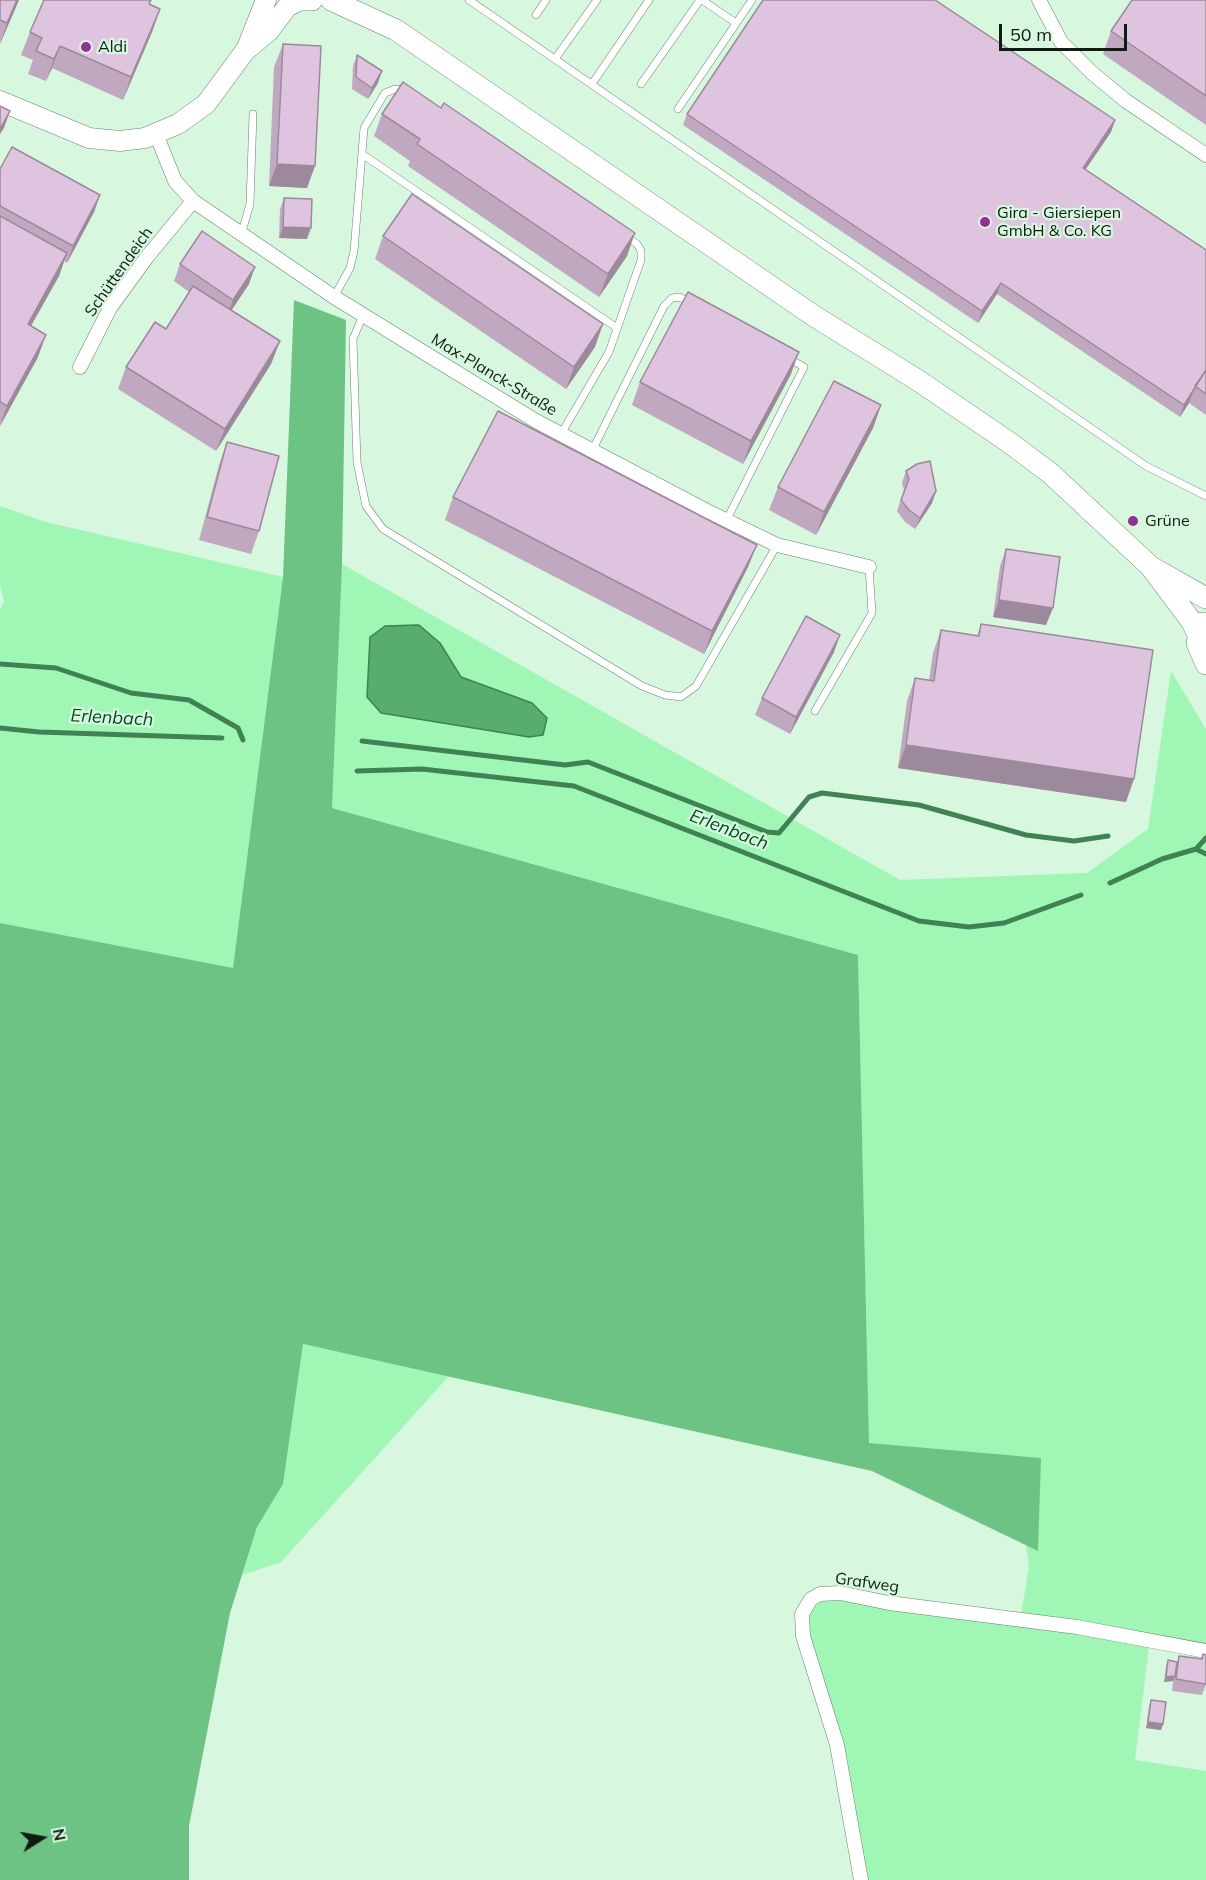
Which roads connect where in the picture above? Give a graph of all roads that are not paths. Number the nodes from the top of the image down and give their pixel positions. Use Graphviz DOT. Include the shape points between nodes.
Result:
graph roads {
  1 [pos="266,0"];
  2 [pos="301,0"];
  3 [pos="331,0"];
  4 [pos="367,0"];
  5 [pos="469,0"];
  6 [pos="546,0"];
  7 [pos="597,0"];
  8 [pos="649,0"];
  9 [pos="701,0"];
  10 [pos="752,0"];
  11 [pos="1039,0"];
  12 [pos="536,15"];
  13 [pos="736,23"];
  14 [pos="396,30"];
  15 [pos="245,51"];
  16 [pos="555,59"];
  17 [pos="592,84"];
  18 [pos="641,84"];
  19 [pos="418,97"];
  20 [pos="0,101"];
  21 [pos="678,109"];
  22 [pos="253,114"];
  23 [pos="156,134"];
  24 [pos="362,154"];
  25 [pos="1206,155"];
  26 [pos="193,201"];
  27 [pos="618,231"];
  28 [pos="241,235"];
  29 [pos="334,297"];
  30 [pos="700,308"];
  31 [pos="363,315"];
  32 [pos="617,328"];
  33 [pos="784,356"];
  34 [pos="80,367"];
  35 [pos="561,434"];
  36 [pos="592,451"];
  37 [pos="1206,496"];
  38 [pos="726,521"];
  39 [pos="777,545"];
  40 [pos="1150,566"];
  41 [pos="869,567"];
  42 [pos="1206,598"];
  43 [pos="1202,626"];
  44 [pos="1206,664"];
  45 [pos="814,711"];
  46 [pos="1206,1651"];
  47 [pos="861,1880"];
  1 -- 15 [label="street"];
  2 -- 15 [label="street" via="287,7 269,31"];
  3 -- 14 [label="main road"];
  4 -- 14 [label="main road"];
  5 -- 16 [label="lane"];
  6 -- 12 [label="lane"];
  7 -- 16 [label="lane"];
  8 -- 17 [label="lane"];
  9 -- 13 [label="lane"];
  9 -- 18 [label="lane"];
  10 -- 13 [label="lane"];
  11 -- 25 [label="street" via="1061,42 1091,72 1126,101"];
  13 -- 21 [label="lane"];
  14 -- 40 [label="main road" via="814,316 1001,436 1050,473"];
  15 -- 23 [label="street" via="206,104 189,118"];
  16 -- 17 [label="lane"];
  17 -- 37 [label="lane" via="1146,466"];
  19 -- 24 [label="lane" via="402,88 385,93 364,128"];
  20 -- 23 [label="street" via="88,138 120,141"];
  22 -- 28 [label="lane" via="250,204"];
  23 -- 26 [label="street, Max-Planck-Straße" via="175,181"];
  24 -- 29 [label="lane" via="354,251 350,268"];
  24 -- 32 [label="lane"];
  26 -- 28 [label="street, Max-Planck-Straße"];
  26 -- 34 [label="street, Schüttendeich" via="110,308"];
  27 -- 32 [label="lane" via="641,251"];
  28 -- 29 [label="street, Max-Planck-Straße"];
  29 -- 31 [label="street, Max-Planck-Straße"];
  30 -- 36 [label="lane" via="679,297 664,306"];
  31 -- 35 [label="street, Max-Planck-Straße"];
  31 -- 39 [label="lane" via="353,339 357,462 366,506 382,529 642,686 681,697 696,686"];
  32 -- 35 [label="lane" via="609,352"];
  33 -- 38 [label="lane" via="804,367"];
  35 -- 36 [label="street, Max-Planck-Straße"];
  36 -- 38 [label="street, Max-Planck-Straße"];
  38 -- 39 [label="street, Max-Planck-Straße"];
  39 -- 41 [label="street, Max-Planck-Straße"];
  40 -- 42 [label="main road"];
  40 -- 43 [label="main road" via="1192,622"];
  41 -- 45 [label="lane" via="872,614"];
  43 -- 44 [label="main road" via="1199,652"];
  46 -- 47 [label="street, Grafweg" via="1077,1627 840,1593 820,1594 811,1599 802,1614 803,1635 837,1745"];
}
